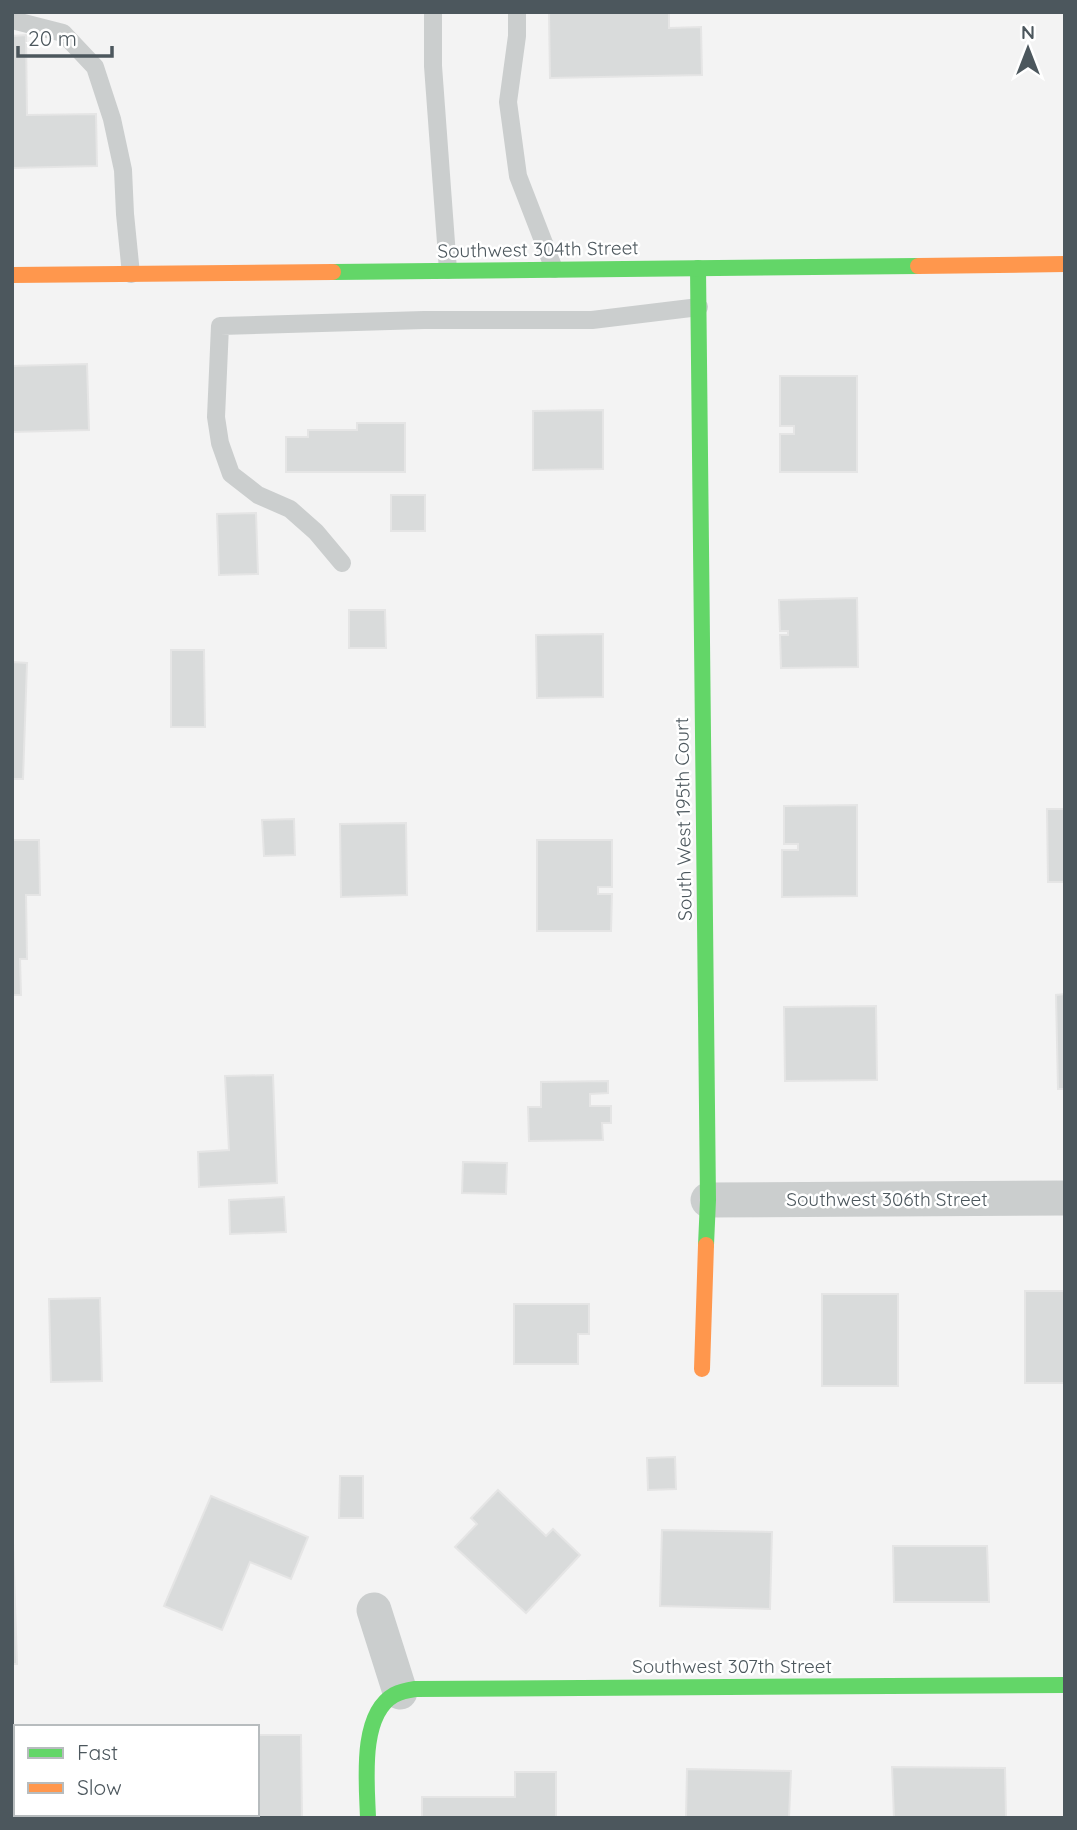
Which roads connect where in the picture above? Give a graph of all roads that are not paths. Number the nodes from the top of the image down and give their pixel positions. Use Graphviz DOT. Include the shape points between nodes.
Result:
graph roads {
  1 [pos="433,12"];
  2 [pos="517,12"];
  3 [pos="12,20"];
  4 [pos="1065,264"];
  5 [pos="698,268"];
  6 [pos="554,270"];
  7 [pos="448,271"];
  8 [pos="131,274"];
  9 [pos="12,275"];
  10 [pos="699,307"];
  11 [pos="342,563"];
  12 [pos="1065,1198"];
  13 [pos="708,1200"];
  14 [pos="702,1369"];
  15 [pos="374,1610"];
  16 [pos="1065,1685"];
  17 [pos="400,1692"];
  18 [pos="368,1818"];
  1 -- 7 [label="lane"];
  2 -- 6 [label="lane" via="508,102 518,176"];
  3 -- 8 [label="lane" via="63,33 94,67 113,119 123,170"];
  4 -- 5 [label="street, Southwest 304th Street"];
  5 -- 6 [label="street, Southwest 304th Street"];
  5 -- 10 [label="street, South West 195th Court"];
  6 -- 7 [label="street, Southwest 304th Street"];
  7 -- 8 [label="street, Southwest 304th Street"];
  8 -- 9 [label="street, Southwest 304th Street"];
  10 -- 11 [label="lane" via="592,320 220,326 216,417 232,474 258,495 289,509"];
  10 -- 13 [label="street, South West 195th Court"];
  12 -- 13 [label="street, Southwest 306th Street"];
  13 -- 14 [label="street, South West 195th Court"];
  15 -- 17 [label="street"];
  16 -- 17 [label="street, Southwest 307th Street"];
  17 -- 18 [label="street" via="383,1705 373,1727"];
}
